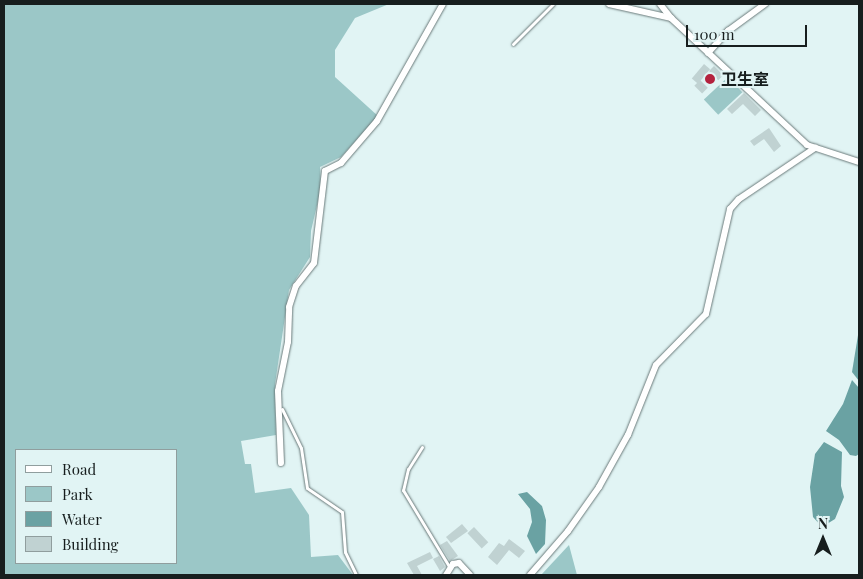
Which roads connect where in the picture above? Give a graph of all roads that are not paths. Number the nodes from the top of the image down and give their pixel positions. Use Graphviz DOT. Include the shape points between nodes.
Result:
graph roads {
  1 [pos="443,4"];
  2 [pos="553,4"];
  3 [pos="609,4"];
  4 [pos="660,4"];
  5 [pos="765,4"];
  6 [pos="671,18"];
  7 [pos="512,44"];
  8 [pos="708,53"];
  9 [pos="815,148"];
  10 [pos="859,162"];
  11 [pos="278,394"];
  12 [pos="422,447"];
  13 [pos="281,462"];
  14 [pos="449,572"];
  15 [pos="356,575"];
  16 [pos="470,575"];
  17 [pos="530,575"];
  1 -- 11 [label="street" via="378,121 341,163 324,171 314,263 291,298 288,342"];
  2 -- 7 [label="lane"];
  3 -- 6 [label="street"];
  4 -- 6 [label="street"];
  5 -- 8 [label="street" via="728,31"];
  6 -- 8 [label="street"];
  8 -- 9 [label="street" via="788,129"];
  9 -- 10 [label="street"];
  9 -- 17 [label="street" via="739,199 730,209 706,314 656,365 628,435 599,487 568,532"];
  11 -- 13 [label="street"];
  11 -- 15 [label="lane" via="282,412 300,448 307,488 342,512 345,552"];
  12 -- 14 [label="lane" via="408,469 403,490"];
  14 -- 16 [label="street" via="459,563"];
}
